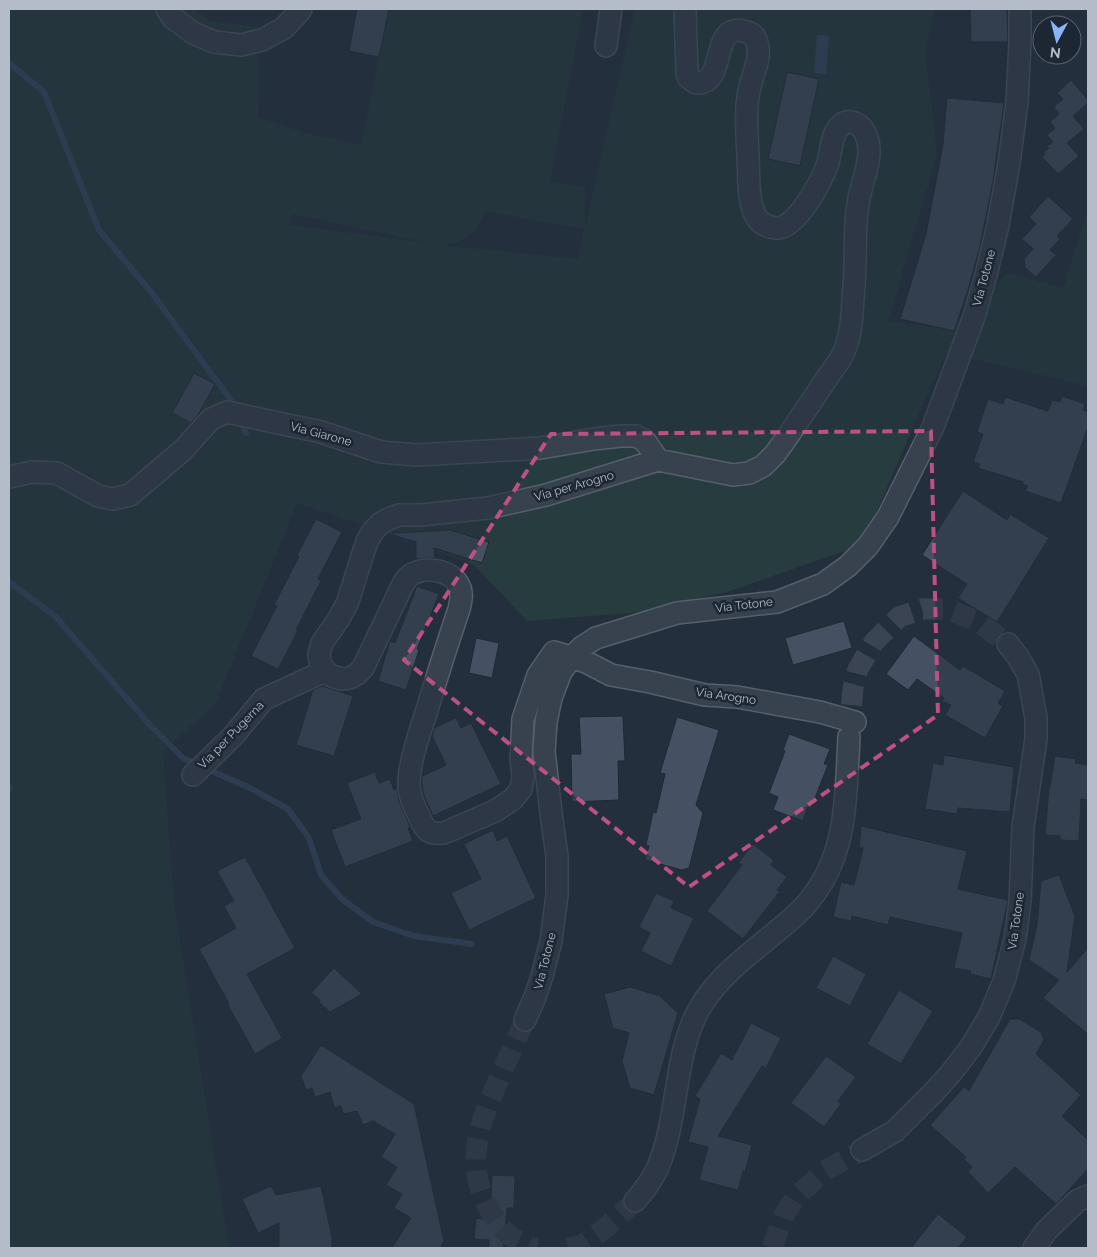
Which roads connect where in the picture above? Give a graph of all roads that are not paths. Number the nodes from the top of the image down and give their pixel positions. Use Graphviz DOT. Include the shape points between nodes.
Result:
graph roads {
  1 [pos="167,9"];
  2 [pos="301,9"];
  3 [pos="611,9"];
  4 [pos="685,9"];
  5 [pos="1020,9"];
  6 [pos="606,46"];
  7 [pos="658,460"];
  8 [pos="9,477"];
  9 [pos="1008,644"];
  10 [pos="571,658"];
  11 [pos="325,671"];
  12 [pos="193,775"];
  13 [pos="525,1020"];
  14 [pos="862,1150"];
  15 [pos="1088,1196"];
  16 [pos="635,1201"];
  17 [pos="1034,1248"];
  1 -- 2 [label="street" via="173,18 193,33 214,42 241,45 262,40 284,28"];
  3 -- 6 [label="street"];
  4 -- 7 [label="street, Via per Arogno" via="688,74 696,83 706,82 713,75 726,36 740,30 756,38 759,54 748,94 746,118 751,201 760,221 779,228 794,220 821,180 841,124 854,122 863,130 869,153 856,212 849,333 843,354 789,434 763,466 749,472 733,475"];
  5 -- 10 [label="street, Via Totone" via="1014,128 986,275 934,427 888,517 868,546 823,584 777,602 678,613 596,638"];
  7 -- 8 [label="street, Via Giarone" via="645,441 636,436 541,448 417,455 381,452 321,432 227,412 211,419 183,450 130,495 113,499 98,496 57,473 32,472"];
  7 -- 11 [label="street, Via per Arogno" via="546,495 488,508 399,516 380,524 367,541 347,604 322,643 319,654"];
  9 -- 14 [label="street, Via Totone" via="1028,674 1036,718 1036,739 1023,827 1015,939 1004,981 989,1017 951,1073 895,1130"];
  10 -- 11 [label="street" via="554,652 538,675 523,719 521,789 495,811 436,834 428,832 423,825 410,796 409,784 421,728 459,609 462,595 457,581 431,570 422,570 408,577 363,668 350,678 332,676"];
  10 -- 13 [label="street, Via Totone" via="561,672 546,722 544,751 557,856 557,895 551,941"];
  10 -- 16 [label="street, Via Arogno" via="611,675 705,695 737,696 820,712 852,730 844,816 832,863 804,907 745,957 705,998 692,1023 680,1060 668,1137 658,1168"];
  11 -- 12 [label="street, Via per Pugerna" via="264,699 233,736"];
  15 -- 17 [label="street" via="1077,1201 1047,1230"];
}
